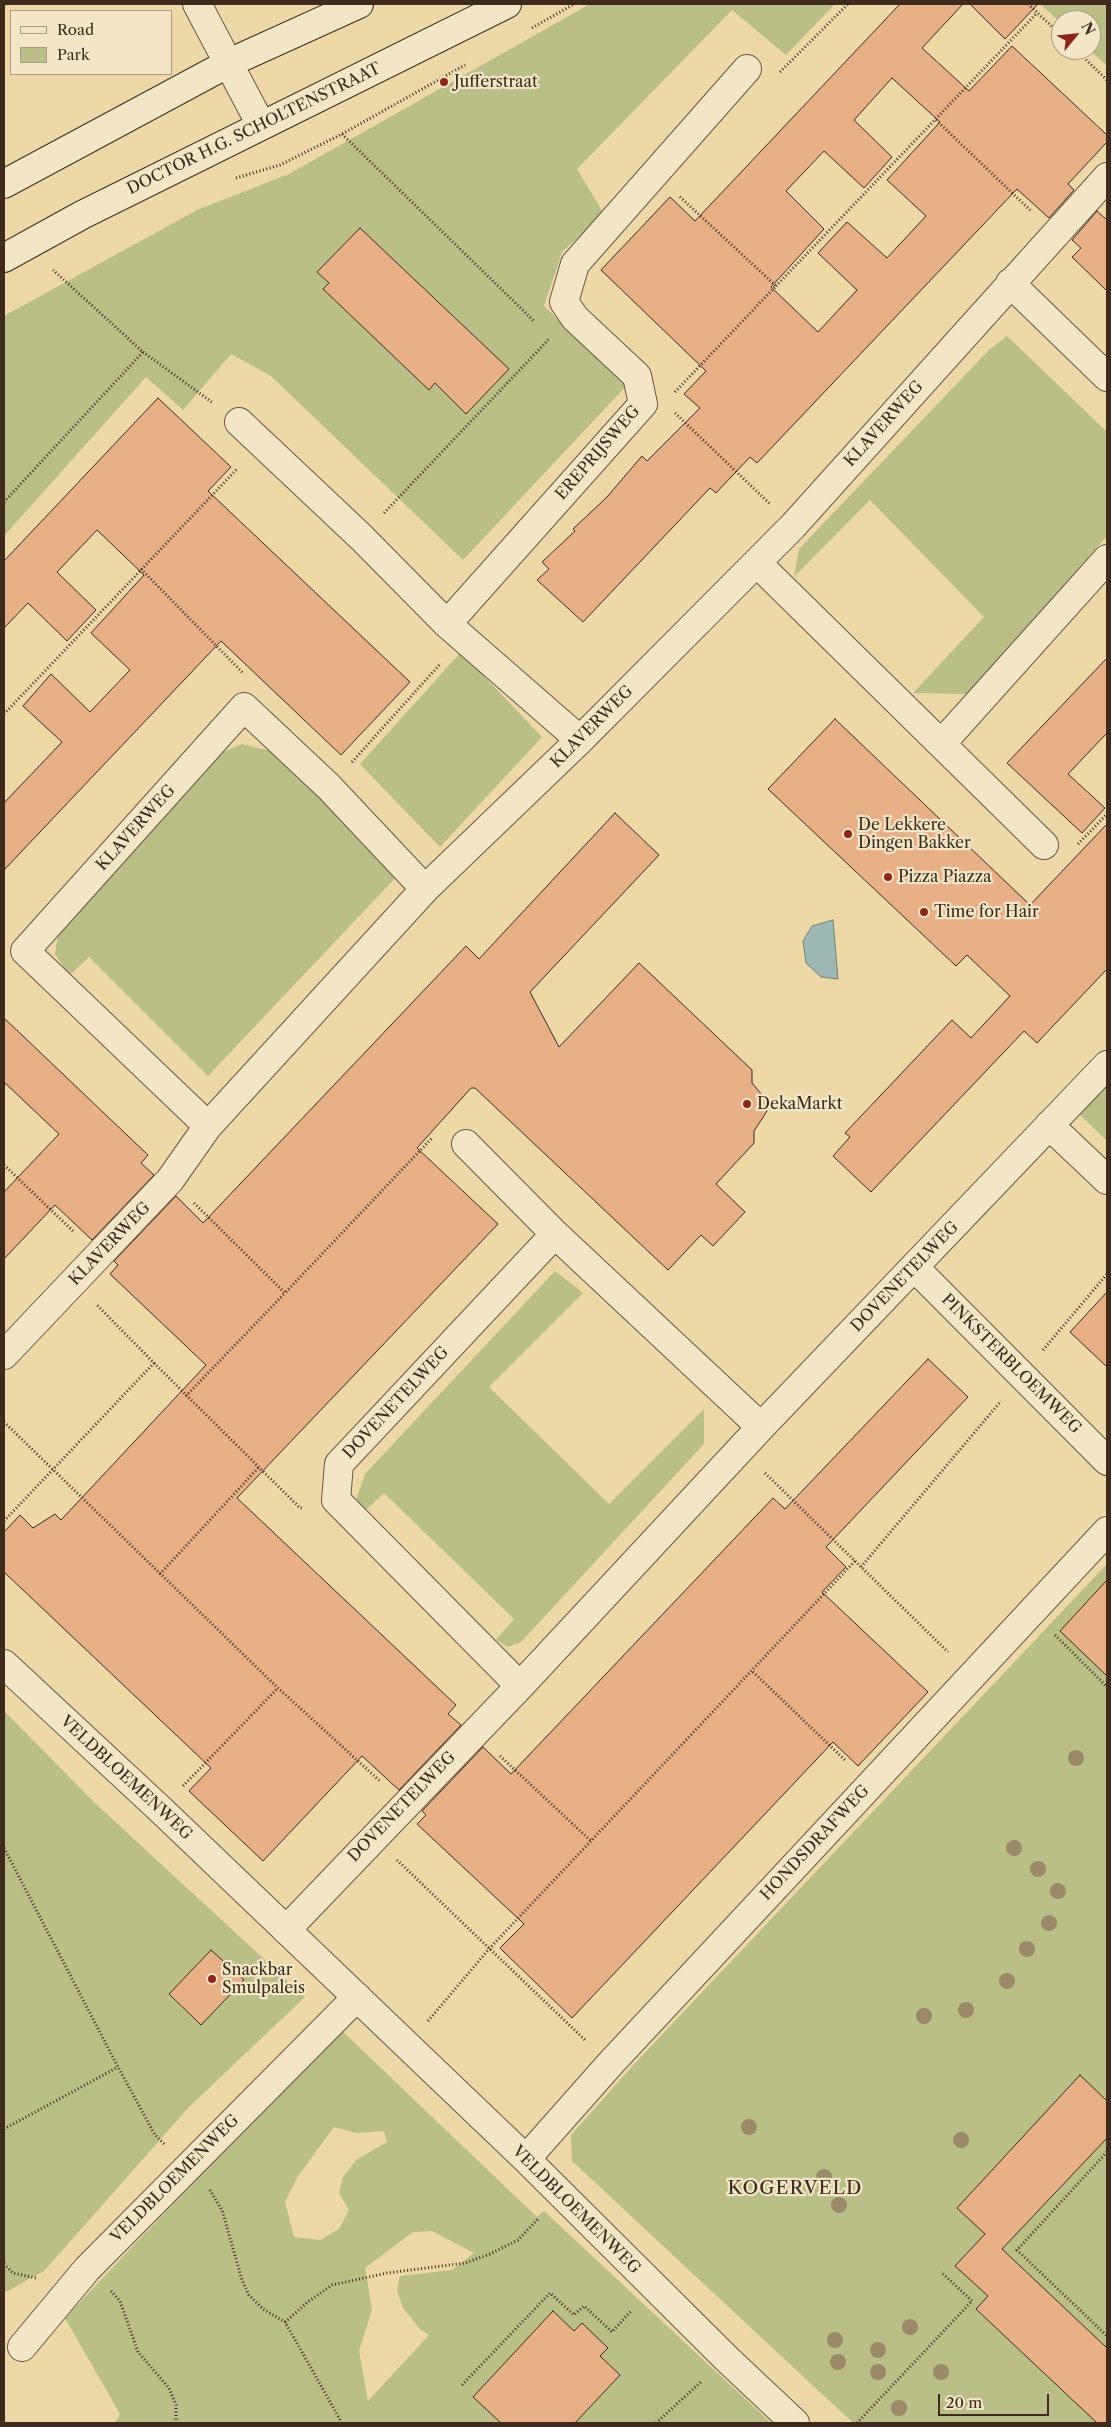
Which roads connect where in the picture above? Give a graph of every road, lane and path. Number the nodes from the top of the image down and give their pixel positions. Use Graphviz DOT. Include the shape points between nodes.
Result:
graph roads {
  1 [pos="197,4"];
  2 [pos="359,4"];
  3 [pos="507,4"];
  4 [pos="848,4"];
  5 [pos="1028,4"];
  6 [pos="1038,13"];
  7 [pos="1051,25"];
  8 [pos="1086,60"];
  9 [pos="230,64"];
  10 [pos="746,69"];
  11 [pos="1107,80"];
  12 [pos="936,120"];
  13 [pos="261,125"];
  14 [pos="342,134"];
  15 [pos="655,174"];
  16 [pos="1107,177"];
  17 [pos="4,184"];
  18 [pos="1055,234"];
  19 [pos="4,258"];
  20 [pos="50,268"];
  21 [pos="1010,283"];
  22 [pos="776,286"];
  23 [pos="576,318"];
  24 [pos="537,324"];
  25 [pos="544,330"];
  26 [pos="550,337"];
  27 [pos="143,352"];
  28 [pos="636,376"];
  29 [pos="1107,377"];
  30 [pos="664,403"];
  31 [pos="239,422"];
  32 [pos="262,443"];
  33 [pos="4,502"];
  34 [pos="793,526"];
  35 [pos="361,537"];
  36 [pos="1107,559"];
  37 [pos="757,563"];
  38 [pos="141,569"];
  39 [pos="456,631"];
  40 [pos="244,707"];
  41 [pos="4,714"];
  42 [pos="580,740"];
  43 [pos="942,743"];
  44 [pos="329,787"];
  45 [pos="1044,845"];
  46 [pos="425,889"];
  47 [pos="1107,1065"];
  48 [pos="1049,1125"];
  49 [pos="208,1126"];
  50 [pos="466,1144"];
  51 [pos="4,1166"];
  52 [pos="170,1180"];
  53 [pos="1107,1180"];
  54 [pos="555,1234"];
  55 [pos="98,1256"];
  56 [pos="915,1268"];
  57 [pos="1107,1274"];
  58 [pos="74,1281"];
  59 [pos="285,1292"];
  60 [pos="4,1355"];
  61 [pos="154,1363"];
  62 [pos="1023,1375"];
  63 [pos="186,1396"];
  64 [pos="4,1422"];
  65 [pos="761,1427"];
  66 [pos="741,1450"];
  67 [pos="1107,1461"];
  68 [pos="259,1467"];
  69 [pos="53,1471"];
  70 [pos="336,1500"];
  71 [pos="4,1521"];
  72 [pos="1107,1531"];
  73 [pos="855,1561"];
  74 [pos="861,1567"];
  75 [pos="160,1574"];
  76 [pos="1032,1612"];
  77 [pos="4,1664"];
  78 [pos="753,1672"];
  79 [pos="972,1676"];
  80 [pos="520,1686"];
  81 [pos="1107,1687"];
  82 [pos="278,1688"];
  83 [pos="474,1731"];
  84 [pos="870,1785"];
  85 [pos="405,1804"];
  86 [pos="161,1810"];
  87 [pos="373,1838"];
  88 [pos="591,1841"];
  89 [pos="4,1848"];
  90 [pos="286,1930"];
  91 [pos="489,1948"];
  92 [pos="357,1997"];
  93 [pos="407,2046"];
  94 [pos="610,2064"];
  95 [pos="118,2066"];
  96 [pos="4,2129"];
  97 [pos="1107,2152"];
  98 [pos="526,2159"];
  99 [pos="189,2166"];
  100 [pos="560,2193"];
  101 [pos="86,2269"];
  102 [pos="941,2272"];
  103 [pos="654,2287"];
  104 [pos="285,2322"];
  105 [pos="1107,2336"];
  106 [pos="22,2347"];
  107 [pos="727,2359"];
  108 [pos="462,2385"];
  109 [pos="176,2423"];
  110 [pos="342,2423"];
  111 [pos="656,2423"];
  112 [pos="796,2423"];
  113 [pos="857,2423"];
  1 -- 9 [label="street"];
  2 -- 9 [label="street"];
  3 -- 13 [label="street, DOCTOR H.G. SCHOLTENSTRAAT"];
  4 -- 10 [label="path" via="778,74 758,56"];
  5 -- 6 [label="path"];
  6 -- 7 [label="path"];
  6 -- 12 [label="path"];
  8 -- 11 [label="path"];
  9 -- 13 [label="street"];
  9 -- 17 [label="street"];
  10 -- 15 [label="street"];
  12 -- 18 [label="path"];
  12 -- 22 [label="path"];
  13 -- 19 [label="street, DOCTOR H.G. SCHOLTENSTRAAT"];
  14 -- 24 [label="path"];
  15 -- 22 [label="path"];
  15 -- 23 [label="street" via="575,264 564,302"];
  16 -- 18 [label="street, KLAVERWEG"];
  18 -- 21 [label="street, KLAVERWEG"];
  20 -- 27 [label="path"];
  21 -- 29 [label="street"];
  21 -- 34 [label="street, KLAVERWEG"];
  22 -- 30 [label="path"];
  23 -- 26 [label="path"];
  23 -- 28 [label="street"];
  25 -- 26 [label="path"];
  26 -- 35 [label="path"];
  27 -- 31 [label="path"];
  27 -- 33 [label="path"];
  28 -- 30 [label="path"];
  28 -- 39 [label="street, EREPRIJSWEG" via="643,404"];
  30 -- 34 [label="path"];
  31 -- 32 [label="street"];
  32 -- 35 [label="street"];
  32 -- 38 [label="path"];
  34 -- 37 [label="street, KLAVERWEG"];
  35 -- 39 [label="street"];
  36 -- 43 [label="street"];
  37 -- 42 [label="street, KLAVERWEG"];
  37 -- 43 [label="street"];
  38 -- 40 [label="path" via="250,680"];
  38 -- 41 [label="path"];
  39 -- 42 [label="street"];
  39 -- 44 [label="path"];
  40 -- 44 [label="street"];
  40 -- 49 [label="street, KLAVERWEG" via="26,951"];
  42 -- 46 [label="street, KLAVERWEG"];
  43 -- 45 [label="street"];
  44 -- 46 [label="street"];
  46 -- 49 [label="street, KLAVERWEG"];
  47 -- 48 [label="street, DOVENETELWEG"];
  48 -- 53 [label="street"];
  48 -- 56 [label="street, DOVENETELWEG"];
  49 -- 52 [label="street, KLAVERWEG"];
  50 -- 54 [label="street"];
  50 -- 59 [label="path" via="446,1124"];
  51 -- 55 [label="path"];
  52 -- 55 [label="street, KLAVERWEG"];
  52 -- 59 [label="path"];
  54 -- 65 [label="street"];
  54 -- 70 [label="street, DOVENETELWEG" via="339,1464"];
  55 -- 58 [label="street, KLAVERWEG"];
  56 -- 62 [label="street, PINKSTERBLOEMWEG"];
  56 -- 65 [label="street, DOVENETELWEG"];
  57 -- 62 [label="path"];
  58 -- 60 [label="street, KLAVERWEG"];
  58 -- 61 [label="path"];
  59 -- 63 [label="path"];
  61 -- 63 [label="path"];
  61 -- 69 [label="path"];
  62 -- 67 [label="street, PINKSTERBLOEMWEG"];
  62 -- 74 [label="path"];
  63 -- 68 [label="path"];
  64 -- 69 [label="path"];
  65 -- 66 [label="street, DOVENETELWEG"];
  66 -- 73 [label="path"];
  66 -- 80 [label="street, DOVENETELWEG"];
  68 -- 70 [label="path" via="300,1508"];
  68 -- 75 [label="path"];
  69 -- 71 [label="path"];
  69 -- 75 [label="path"];
  70 -- 80 [label="street"];
  72 -- 76 [label="street, HONDSDRAFWEG"];
  73 -- 74 [label="path"];
  73 -- 78 [label="path"];
  74 -- 79 [label="path"];
  75 -- 82 [label="path"];
  76 -- 79 [label="street, HONDSDRAFWEG"];
  76 -- 81 [label="path"];
  77 -- 86 [label="street, VELDBLOEMENWEG"];
  78 -- 84 [label="path"];
  78 -- 88 [label="path"];
  79 -- 84 [label="street, HONDSDRAFWEG"];
  80 -- 83 [label="street, DOVENETELWEG"];
  82 -- 85 [label="path"];
  82 -- 86 [label="path"];
  83 -- 85 [label="street, DOVENETELWEG"];
  83 -- 88 [label="path"];
  84 -- 94 [label="street, HONDSDRAFWEG"];
  85 -- 87 [label="street, DOVENETELWEG"];
  86 -- 90 [label="street, VELDBLOEMENWEG"];
  87 -- 90 [label="street, DOVENETELWEG"];
  87 -- 91 [label="path"];
  88 -- 91 [label="path"];
  89 -- 95 [label="path"];
  90 -- 92 [label="street, VELDBLOEMENWEG"];
  91 -- 93 [label="path"];
  91 -- 94 [label="path"];
  92 -- 93 [label="street, VELDBLOEMENWEG"];
  92 -- 99 [label="street, VELDBLOEMENWEG"];
  93 -- 98 [label="street, VELDBLOEMENWEG"];
  94 -- 98 [label="street, HONDSDRAFWEG"];
  95 -- 96 [label="path"];
  95 -- 99 [label="path" via="155,2135"];
  97 -- 105 [label="path" via="1017,2250"];
  98 -- 100 [label="street, VELDBLOEMENWEG"];
  99 -- 101 [label="street, VELDBLOEMENWEG"];
  99 -- 104 [label="path" via="222,2210 249,2295 263,2309"];
  100 -- 103 [label="street, VELDBLOEMENWEG"];
  100 -- 104 [label="path" via="518,2240 490,2254 465,2263 387,2273 332,2285"];
  101 -- 106 [label="street, VELDBLOEMENWEG"];
  101 -- 109 [label="path" via="120,2301 138,2352 169,2388 176,2405"];
  102 -- 113 [label="path" via="972,2301"];
  103 -- 107 [label="street, VELDBLOEMENWEG"];
  103 -- 108 [label="path" via="612,2332 584,2306 574,2315 550,2293"];
  104 -- 110 [label="path"];
  107 -- 111 [label="path"];
  107 -- 112 [label="street, VELDBLOEMENWEG"];
}
